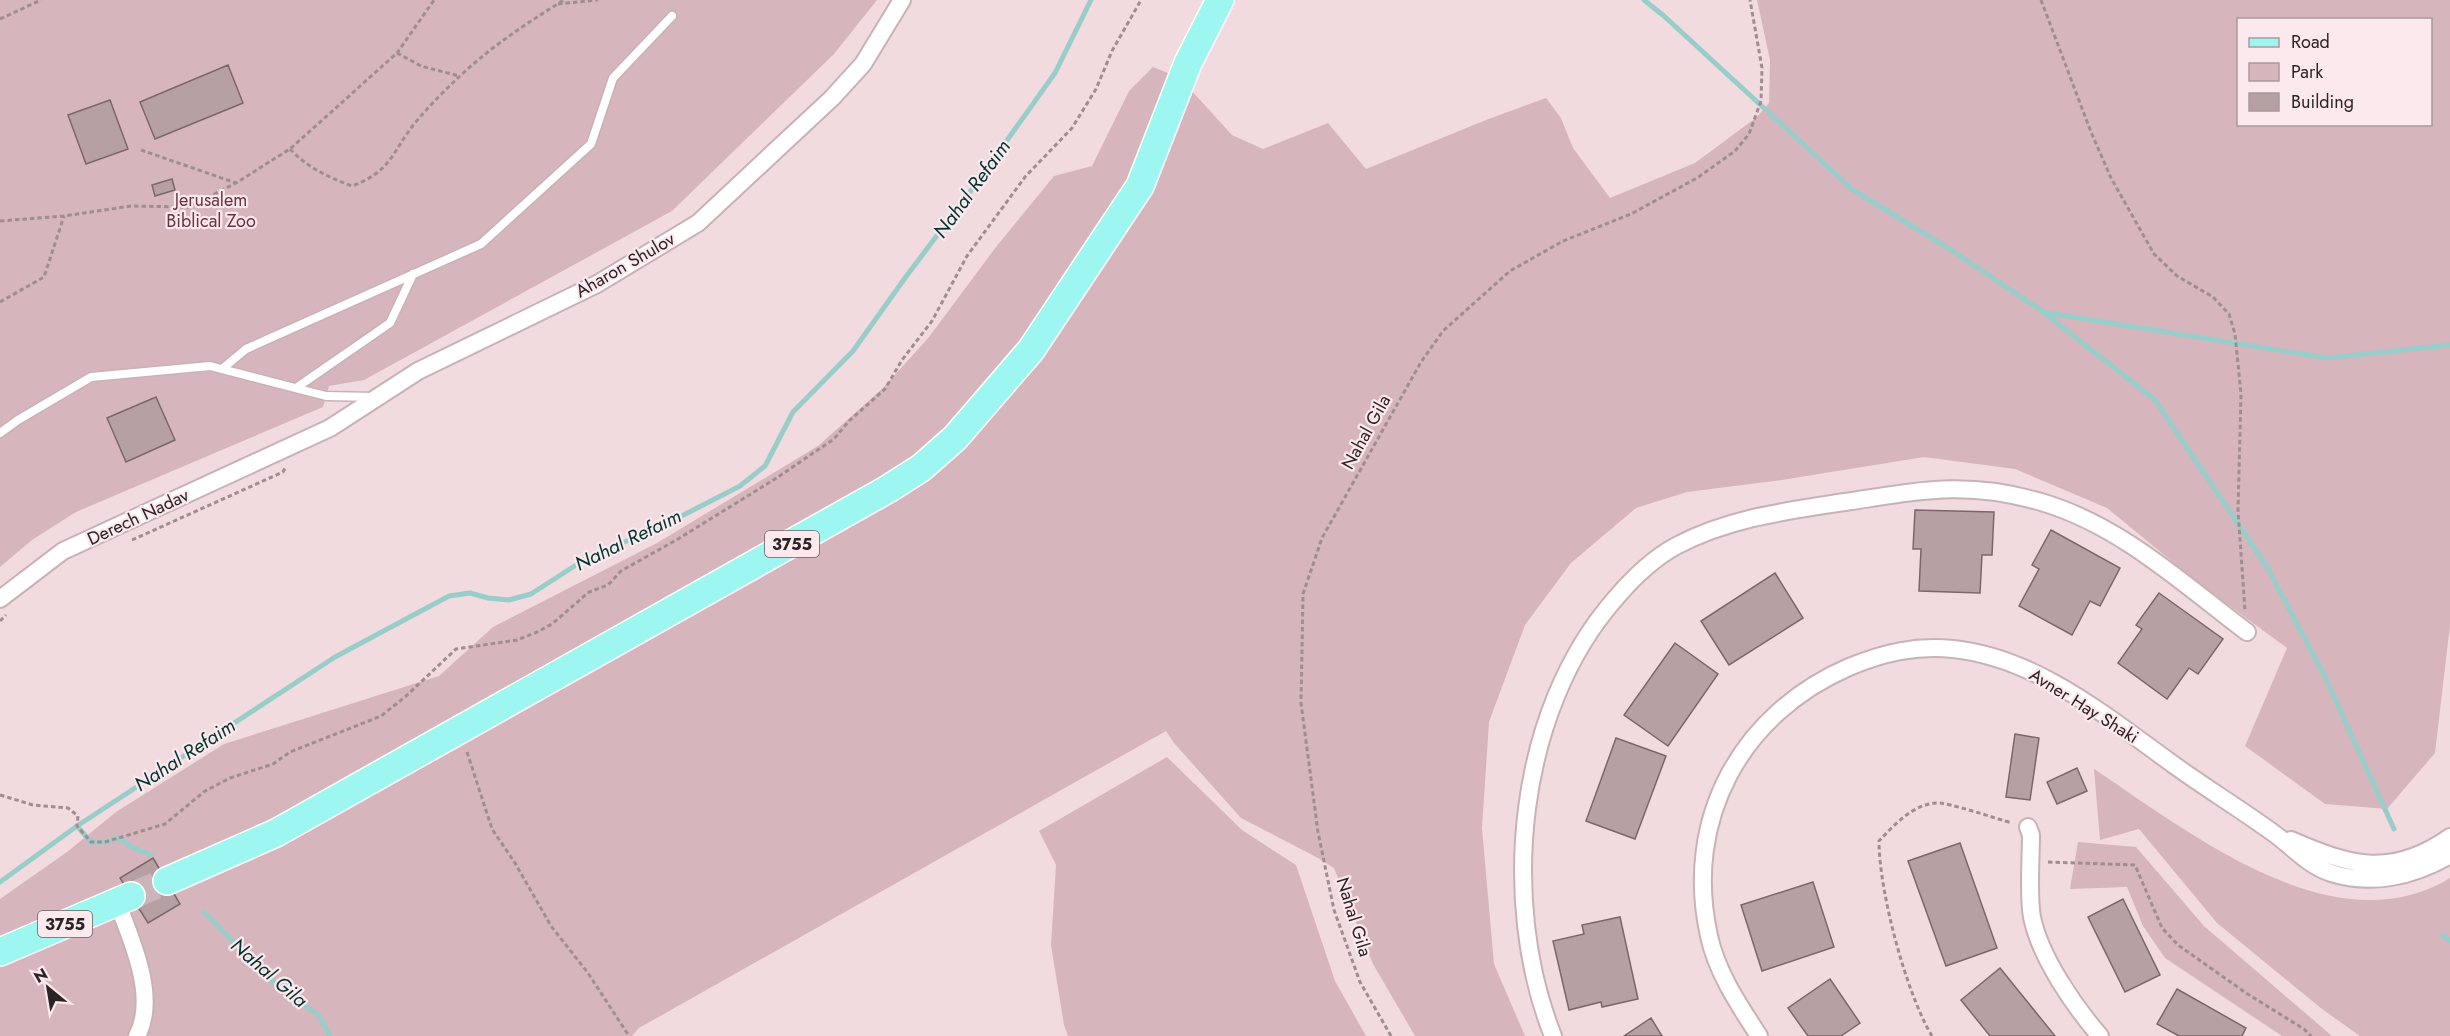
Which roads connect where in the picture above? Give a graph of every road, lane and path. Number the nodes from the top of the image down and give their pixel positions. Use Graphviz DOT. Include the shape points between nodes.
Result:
graph roads {
  1 [pos="41,0"];
  2 [pos="434,0"];
  3 [pos="564,0"];
  4 [pos="598,0"];
  5 [pos="902,0"];
  6 [pos="1141,0"];
  7 [pos="1220,0"];
  8 [pos="1750,0"];
  9 [pos="2041,0"];
  10 [pos="557,5"];
  11 [pos="672,16"];
  12 [pos="0,19"];
  13 [pos="397,53"];
  14 [pos="460,76"];
  15 [pos="290,149"];
  16 [pos="141,150"];
  17 [pos="236,183"];
  18 [pos="64,216"];
  19 [pos="0,221"];
  20 [pos="413,274"];
  21 [pos="0,302"];
  22 [pos="222,369"];
  23 [pos="296,388"];
  24 [pos="377,397"];
  25 [pos="0,434"];
  26 [pos="285,449"];
  27 [pos="128,542"];
  28 [pos="6,604"];
  29 [pos="0,621"];
  30 [pos="2247,632"];
  31 [pos="460,730"];
  32 [pos="0,795"];
  33 [pos="2028,827"];
  34 [pos="2273,833"];
  35 [pos="2450,837"];
  36 [pos="2450,855"];
  37 [pos="2031,862"];
  38 [pos="166,881"];
  39 [pos="124,899"];
  40 [pos="0,952"];
  41 [pos="137,1036"];
  42 [pos="629,1036"];
  43 [pos="1391,1036"];
  44 [pos="1553,1036"];
  45 [pos="1759,1036"];
  46 [pos="1932,1036"];
  47 [pos="2100,1036"];
  48 [pos="2311,1036"];
  1 -- 12 [label="path"];
  2 -- 13 [label="path"];
  3 -- 10 [label="path"];
  4 -- 10 [label="path"];
  5 -- 24 [label="street, Aharon Shulov" via="863,64 832,98 698,223 597,284 418,371"];
  6 -- 32 [label="path" via="1072,128 1025,177 967,256 932,321 885,389 834,439 621,571 608,585 589,592 552,624 517,640 456,649 381,716 290,752 273,764 230,778 205,791 165,824 105,842 91,842 76,826 78,816 74,811 33,806"];
  7 -- 31 [label="main road, 3755" via="1188,63 1140,186 1031,350 955,438 921,468 888,489"];
  8 -- 43 [label="path, Nahal Gila" via="1762,69 1761,101 1749,134 1735,151 1696,178 1631,214 1563,241 1510,272 1443,332 1421,362 1322,538 1303,594 1301,703 1318,832 1334,910 1360,982"];
  9 -- 30 [label="path" via="2111,178 2154,254 2177,276 2213,297 2229,314 2241,394 2238,511"];
  10 -- 14 [label="path" via="519,27"];
  11 -- 20 [label="lane" via="613,78 591,144 481,244"];
  13 -- 14 [label="path" via="421,66"];
  13 -- 15 [label="path"];
  14 -- 15 [label="path" via="416,122 382,171 368,180 352,186 322,175"];
  15 -- 17 [label="path"];
  16 -- 17 [label="path"];
  17 -- 18 [label="path" via="189,207 131,206"];
  18 -- 19 [label="path"];
  18 -- 21 [label="path" via="44,277"];
  20 -- 22 [label="lane" via="246,349"];
  20 -- 23 [label="lane" via="390,323"];
  22 -- 23 [label="lane"];
  22 -- 25 [label="lane" via="210,366 92,377"];
  23 -- 24 [label="lane" via="326,396"];
  24 -- 26 [label="street, Aharon Shulov" via="330,428"];
  26 -- 27 [label="path" via="287,462 283,472"];
  26 -- 28 [label="street, Derech Nadav" via="63,550"];
  28 -- 29 [label="path"];
  30 -- 44 [label="street" via="2139,549 2109,531 2043,503 1978,489 1925,490 1773,513 1718,527 1674,547 1625,587 1585,638 1554,698 1535,765 1528,802 1523,883 1534,975"];
  31 -- 38 [label="main road, 3755" via="276,833"];
  31 -- 42 [label="path" via="492,829 551,926 588,972"];
  33 -- 37 [label="street"];
  33 -- 46 [label="path" via="1936,803 1898,820 1879,841 1879,863 1894,932 1920,1016"];
  34 -- 35 [label="street, Avner Hay Shaki" via="2333,858 2363,863 2411,858"];
  34 -- 36 [label="street, Avner Hay Shaki" via="2319,868 2345,876 2400,876"];
  34 -- 45 [label="street, Avner Hay Shaki" via="2086,703 2036,673 2007,661 1956,649 1917,647 1862,662 1804,691 1762,726 1732,769 1710,817 1702,877 1709,938 1733,995"];
  37 -- 47 [label="street" via="2031,916 2041,943"];
  37 -- 48 [label="path" via="2135,865 2162,928 2178,945"];
  39 -- 40 [label="main road, 3755"];
  39 -- 41 [label="street" via="145,1001"];
}
